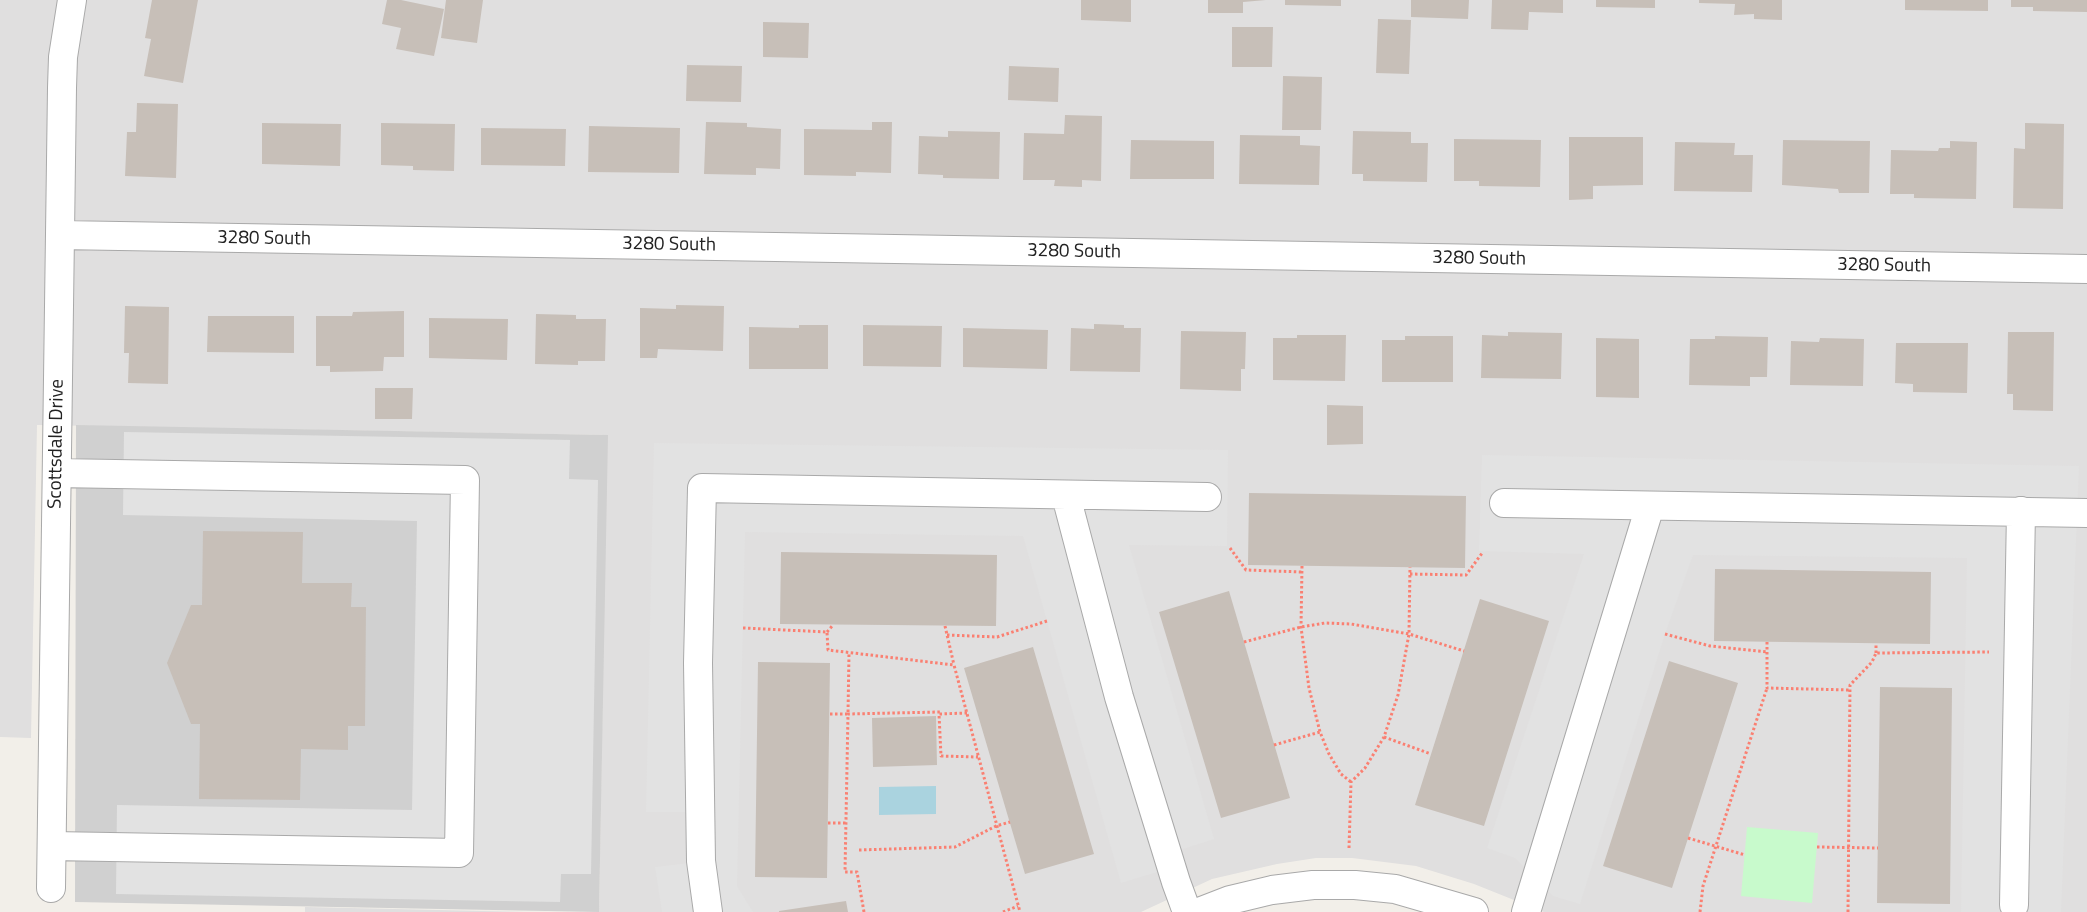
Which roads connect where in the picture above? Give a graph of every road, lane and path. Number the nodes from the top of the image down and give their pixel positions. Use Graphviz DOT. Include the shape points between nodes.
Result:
graph roads {
  1 [pos="72,0"];
  2 [pos="60,235"];
  3 [pos="2087,269"];
  4 [pos="57,473"];
  5 [pos="1066,496"];
  6 [pos="1207,497"];
  7 [pos="1504,503"];
  8 [pos="1650,506"];
  9 [pos="2021,511"];
  10 [pos="2087,513"];
  11 [pos="1230,548"];
  12 [pos="1483,552"];
  13 [pos="1302,566"];
  14 [pos="1410,568"];
  15 [pos="1302,572"];
  16 [pos="1410,574"];
  17 [pos="1047,621"];
  18 [pos="834,624"];
  19 [pos="945,626"];
  20 [pos="1301,626"];
  21 [pos="743,628"];
  22 [pos="827,632"];
  23 [pos="1409,634"];
  24 [pos="1665,634"];
  25 [pos="947,635"];
  26 [pos="1244,642"];
  27 [pos="1768,642"];
  28 [pos="1876,644"];
  29 [pos="1464,651"];
  30 [pos="1965,651"];
  31 [pos="1768,652"];
  32 [pos="1876,652"];
  33 [pos="849,653"];
  34 [pos="954,665"];
  35 [pos="1768,688"];
  36 [pos="1850,690"];
  37 [pos="967,713"];
  38 [pos="830,714"];
  39 [pos="848,714"];
  40 [pos="939,714"];
  41 [pos="1320,732"];
  42 [pos="1384,737"];
  43 [pos="1274,745"];
  44 [pos="1431,754"];
  45 [pos="978,757"];
  46 [pos="1351,782"];
  47 [pos="1010,822"];
  48 [pos="828,823"];
  49 [pos="846,823"];
  50 [pos="996,826"];
  51 [pos="1688,838"];
  52 [pos="52,846"];
  53 [pos="1716,846"];
  54 [pos="1817,847"];
  55 [pos="1848,847"];
  56 [pos="1349,848"];
  57 [pos="1878,848"];
  58 [pos="859,850"];
  59 [pos="1745,855"];
  60 [pos="51,888"];
  61 [pos="1393,901"];
  62 [pos="2014,905"];
  63 [pos="1018,906"];
  64 [pos="708,912"];
  65 [pos="864,912"];
  66 [pos="1003,912"];
  67 [pos="1020,912"];
  68 [pos="1187,912"];
  69 [pos="1199,912"];
  70 [pos="1474,912"];
  71 [pos="1526,912"];
  72 [pos="1700,912"];
  73 [pos="1848,912"];
  1 -- 2 [label="street, Scottsdale Drive" via="63,65"];
  2 -- 3 [label="street, 3280 South"];
  2 -- 4 [label="street, Scottsdale Drive"];
  4 -- 52 [label="street, Scottsdale Drive"];
  4 -- 52 [label="street" via="465,480 465,490 459,853"];
  5 -- 6 [label="street"];
  5 -- 64 [label="street" via="702,488 698,664 701,861"];
  5 -- 68 [label="street" via="1120,697"];
  7 -- 8 [label="street"];
  8 -- 9 [label="street"];
  8 -- 71 [label="street"];
  9 -- 10 [label="street"];
  9 -- 62 [label="street"];
  11 -- 15 [label="path" via="1246,570"];
  12 -- 16 [label="path" via="1466,575"];
  13 -- 15 [label="path"];
  14 -- 16 [label="path"];
  15 -- 20 [label="path"];
  16 -- 23 [label="path"];
  17 -- 25 [label="path" via="997,637"];
  18 -- 22 [label="path"];
  19 -- 25 [label="path"];
  20 -- 23 [label="path" via="1351,624"];
  20 -- 26 [label="path"];
  20 -- 41 [label="path" via="1309,688"];
  21 -- 22 [label="path"];
  22 -- 33 [label="path" via="828,650"];
  23 -- 29 [label="path"];
  23 -- 42 [label="path" via="1398,695"];
  24 -- 31 [label="path" via="1710,646"];
  25 -- 34 [label="path"];
  27 -- 31 [label="path"];
  28 -- 32 [label="path"];
  30 -- 32 [label="path"];
  31 -- 35 [label="path"];
  32 -- 36 [label="path" via="1872,662 1850,685"];
  33 -- 34 [label="path"];
  33 -- 39 [label="path"];
  34 -- 37 [label="path"];
  35 -- 36 [label="path"];
  35 -- 53 [label="path"];
  36 -- 55 [label="path"];
  37 -- 40 [label="path"];
  37 -- 45 [label="path"];
  38 -- 39 [label="path"];
  39 -- 40 [label="path"];
  39 -- 49 [label="path"];
  40 -- 45 [label="path" via="941,756"];
  41 -- 43 [label="path"];
  41 -- 46 [label="path" via="1337,768"];
  42 -- 44 [label="path"];
  42 -- 46 [label="path" via="1365,768"];
  45 -- 50 [label="path"];
  46 -- 56 [label="path"];
  47 -- 50 [label="path"];
  48 -- 49 [label="path"];
  49 -- 65 [label="path" via="845,872 858,872"];
  50 -- 58 [label="path" via="955,847"];
  50 -- 63 [label="path"];
  51 -- 53 [label="path"];
  52 -- 60 [label="street, Scottsdale Drive"];
  53 -- 59 [label="path"];
  53 -- 72 [label="path" via="1703,886"];
  54 -- 55 [label="path"];
  55 -- 57 [label="path"];
  55 -- 73 [label="path"];
  61 -- 69 [label="street" via="1355,884 1313,885 1272,890 1230,900"];
  61 -- 70 [label="street"];
  63 -- 66 [label="path"];
  63 -- 67 [label="path"];
}
